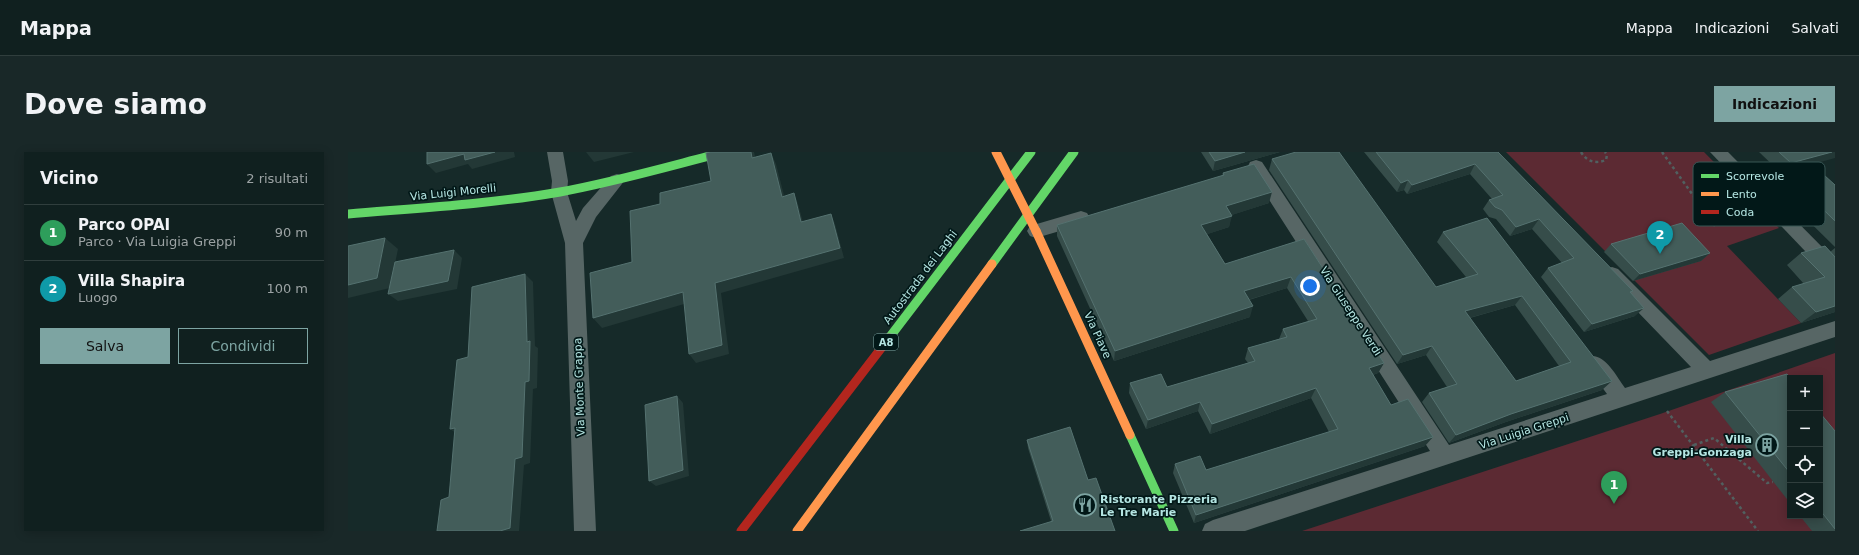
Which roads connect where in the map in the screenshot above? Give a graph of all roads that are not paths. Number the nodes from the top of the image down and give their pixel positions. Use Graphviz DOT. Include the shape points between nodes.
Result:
graph roads {
  1 [pos="555,152"];
  2 [pos="725,152"];
  3 [pos="996,152"];
  4 [pos="1031,152"];
  5 [pos="1074,152"];
  6 [pos="1718,152"];
  7 [pos="1728,162"];
  8 [pos="1256,167"];
  9 [pos="617,180"];
  10 [pos="559,192"];
  11 [pos="1098,213"];
  12 [pos="348,214"];
  13 [pos="1791,226"];
  14 [pos="1036,231"];
  15 [pos="574,243"];
  16 [pos="1598,259"];
  17 [pos="1835,271"];
  18 [pos="1835,329"];
  19 [pos="1585,351"];
  20 [pos="1707,371"];
  21 [pos="1622,399"];
  22 [pos="1445,456"];
  23 [pos="585,531"];
  24 [pos="741,531"];
  25 [pos="797,531"];
  26 [pos="1174,531"];
  27 [pos="1213,531"];
  1 -- 10 [label="street, Via Monte Grappa" via="560,181"];
  2 -- 9 [label="main road, Via Luigi Morelli"];
  3 -- 14 [label="main road, Via Piave, bridge"];
  4 -- 24 [label="main road, Autostrada dei Laghi / A8"];
  5 -- 25 [label="main road"];
  6 -- 7 [label="street"];
  8 -- 22 [label="street, Via Giuseppe Verdi"];
  9 -- 10 [label="main road, Via Luigi Morelli"];
  9 -- 15 [label="street, Via Monte Grappa" via="589,213"];
  10 -- 12 [label="main road, Via Luigi Morelli"];
  10 -- 15 [label="street, Via Monte Grappa"];
  11 -- 14 [label="street"];
  13 -- 17 [label="street"];
  14 -- 26 [label="main road, Via Piave"];
  15 -- 23 [label="street, Via Monte Grappa"];
  16 -- 20 [label="street"];
  18 -- 20 [label="street, Via Luigia Greppi"];
  19 -- 21 [label="street"];
  20 -- 21 [label="street, Via Luigia Greppi"];
  21 -- 22 [label="street, Via Luigia Greppi"];
  22 -- 27 [label="street, Via Luigia Greppi"];
}
